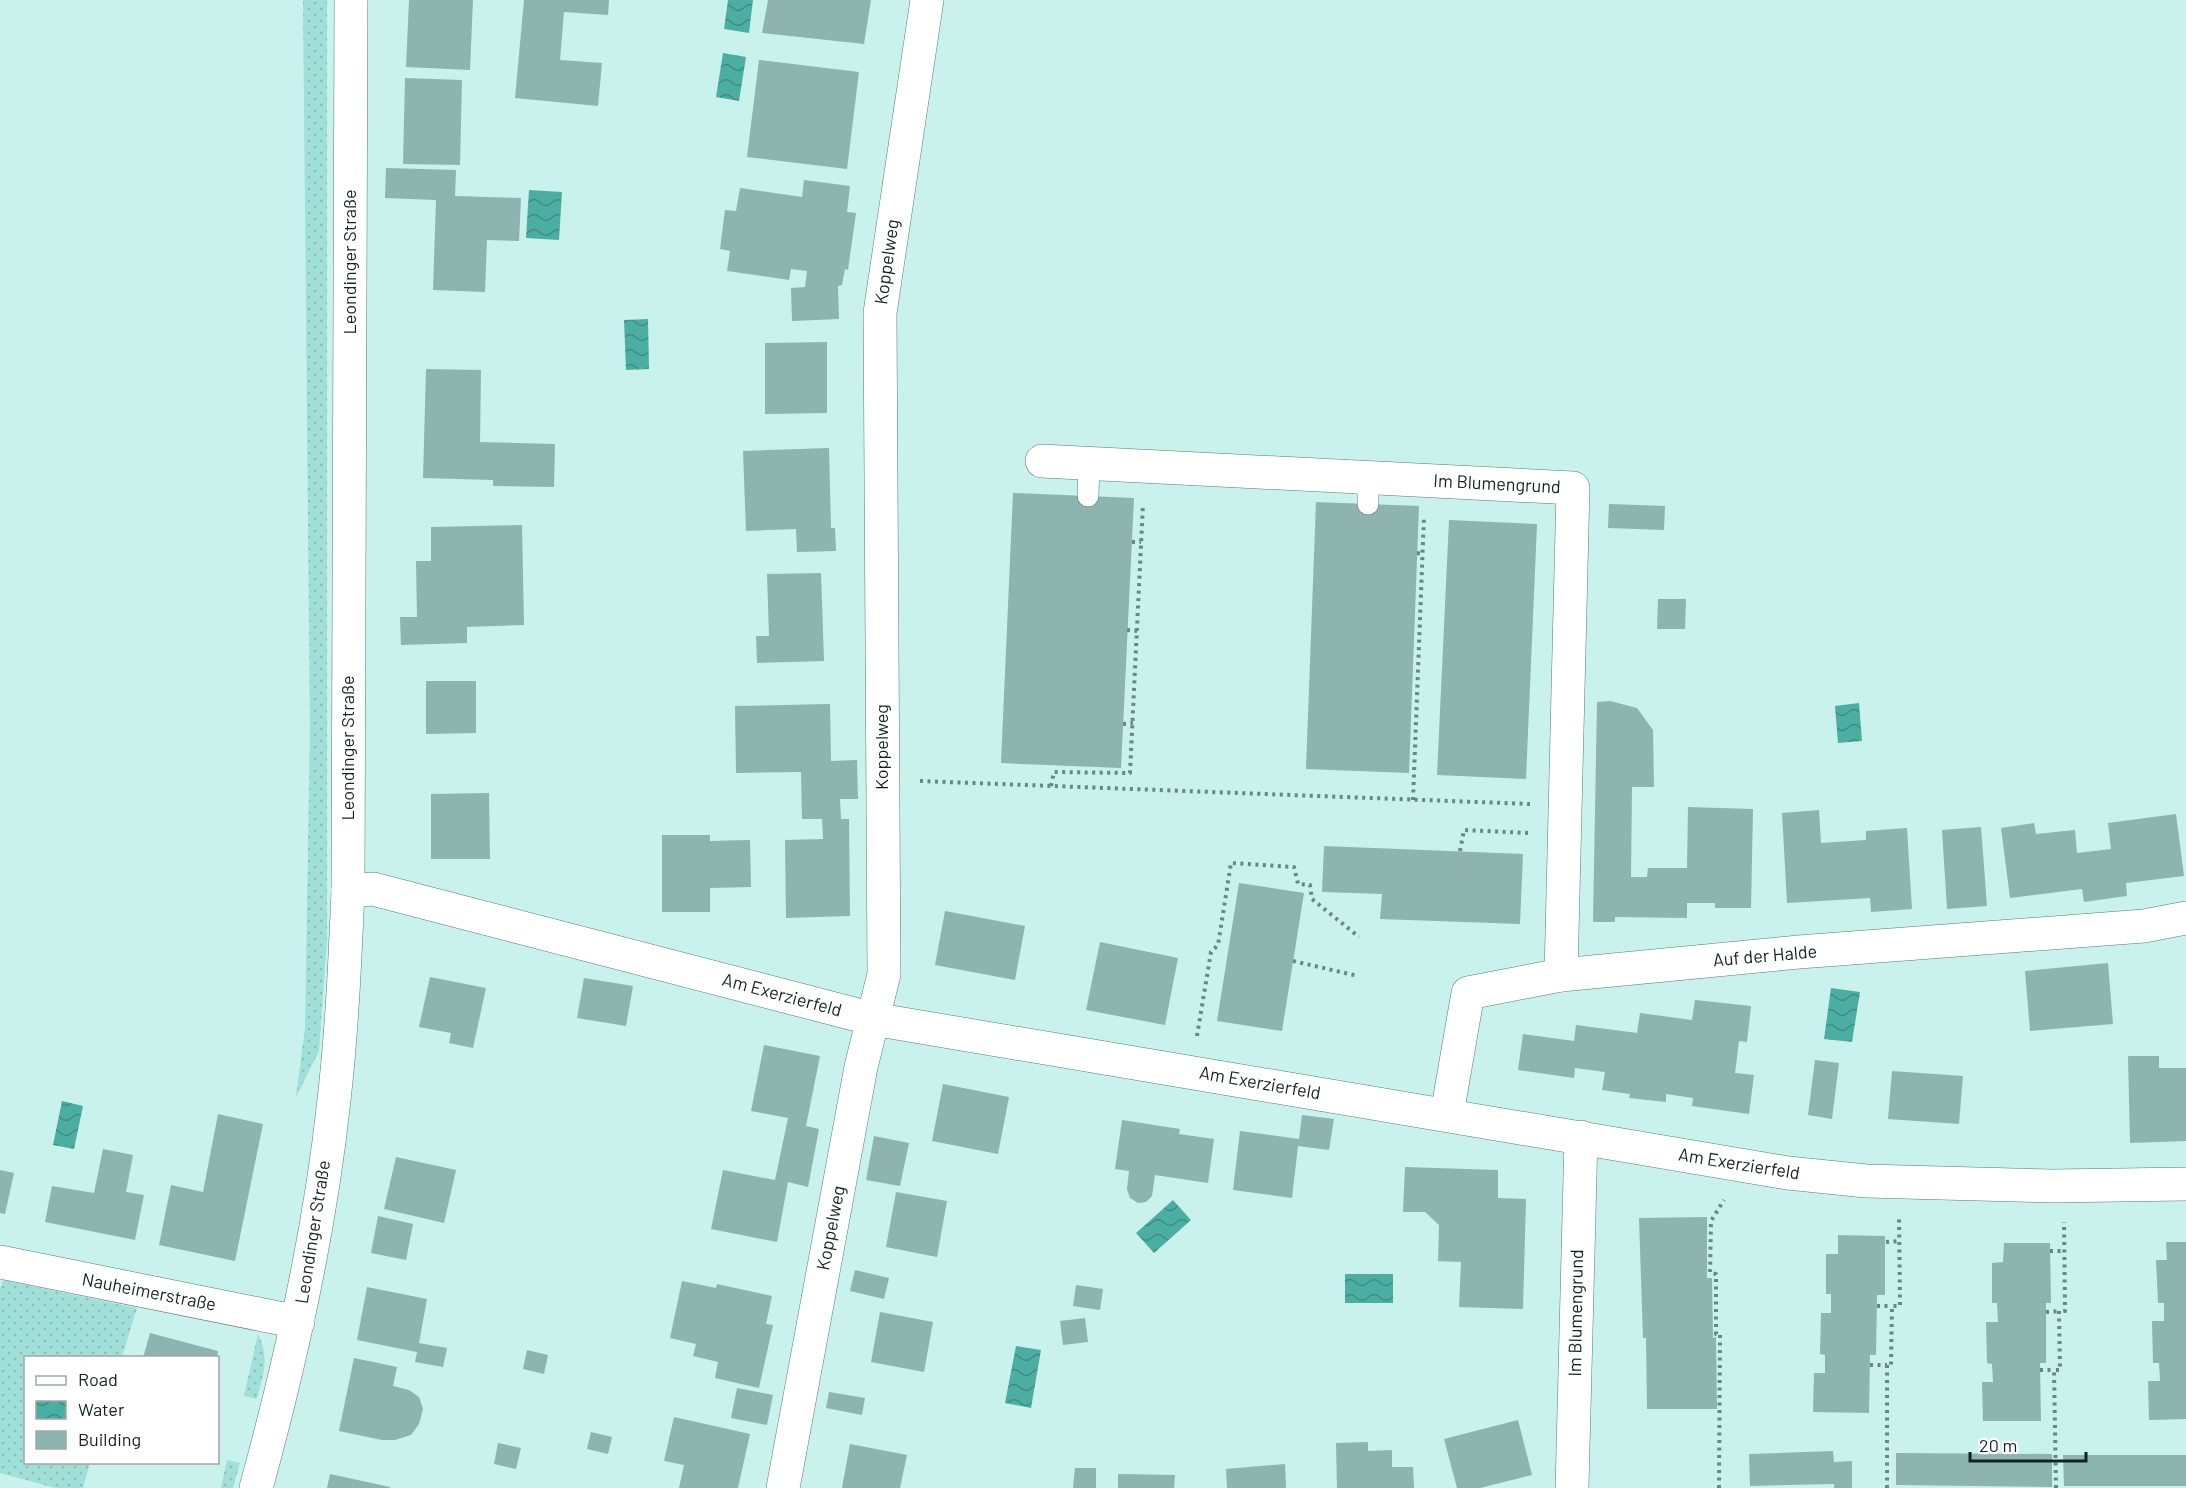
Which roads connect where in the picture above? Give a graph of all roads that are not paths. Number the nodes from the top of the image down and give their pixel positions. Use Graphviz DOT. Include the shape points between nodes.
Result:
graph roads {
  1 [pos="351,0"];
  2 [pos="927,0"];
  3 [pos="1042,461"];
  4 [pos="1089,464"];
  5 [pos="1088,496"];
  6 [pos="348,891"];
  7 [pos="2186,918"];
  8 [pos="1561,975"];
  9 [pos="873,1018"];
  10 [pos="1447,1114"];
  11 [pos="1581,1137"];
  12 [pos="2186,1184"];
  13 [pos="0,1262"];
  14 [pos="298,1322"];
  15 [pos="256,1488"];
  16 [pos="783,1488"];
  17 [pos="1572,1488"];
  1 -- 6 [label="street, Leondinger Straße"];
  2 -- 9 [label="street, Koppelweg" via="880,313 884,974"];
  3 -- 4 [label="street, Im Blumengrund"];
  4 -- 5 [label="lane"];
  4 -- 8 [label="street, Im Blumengrund" via="1368,491 1426,480 1573,488"];
  6 -- 9 [label="street, Am Exerzierfeld" via="373,889"];
  6 -- 14 [label="street, Leondinger Straße" via="334,1102"];
  7 -- 8 [label="street, Auf der Halde" via="2144,926"];
  8 -- 10 [label="street, Auf der Halde" via="1468,993"];
  9 -- 10 [label="street, Am Exerzierfeld"];
  9 -- 16 [label="street, Koppelweg"];
  10 -- 11 [label="street, Am Exerzierfeld"];
  11 -- 12 [label="street, Am Exerzierfeld" via="1788,1173 1899,1182"];
  11 -- 17 [label="street, Im Blumengrund"];
  13 -- 14 [label="street, Nauheimerstraße"];
  14 -- 15 [label="street, Leondinger Straße"];
}
